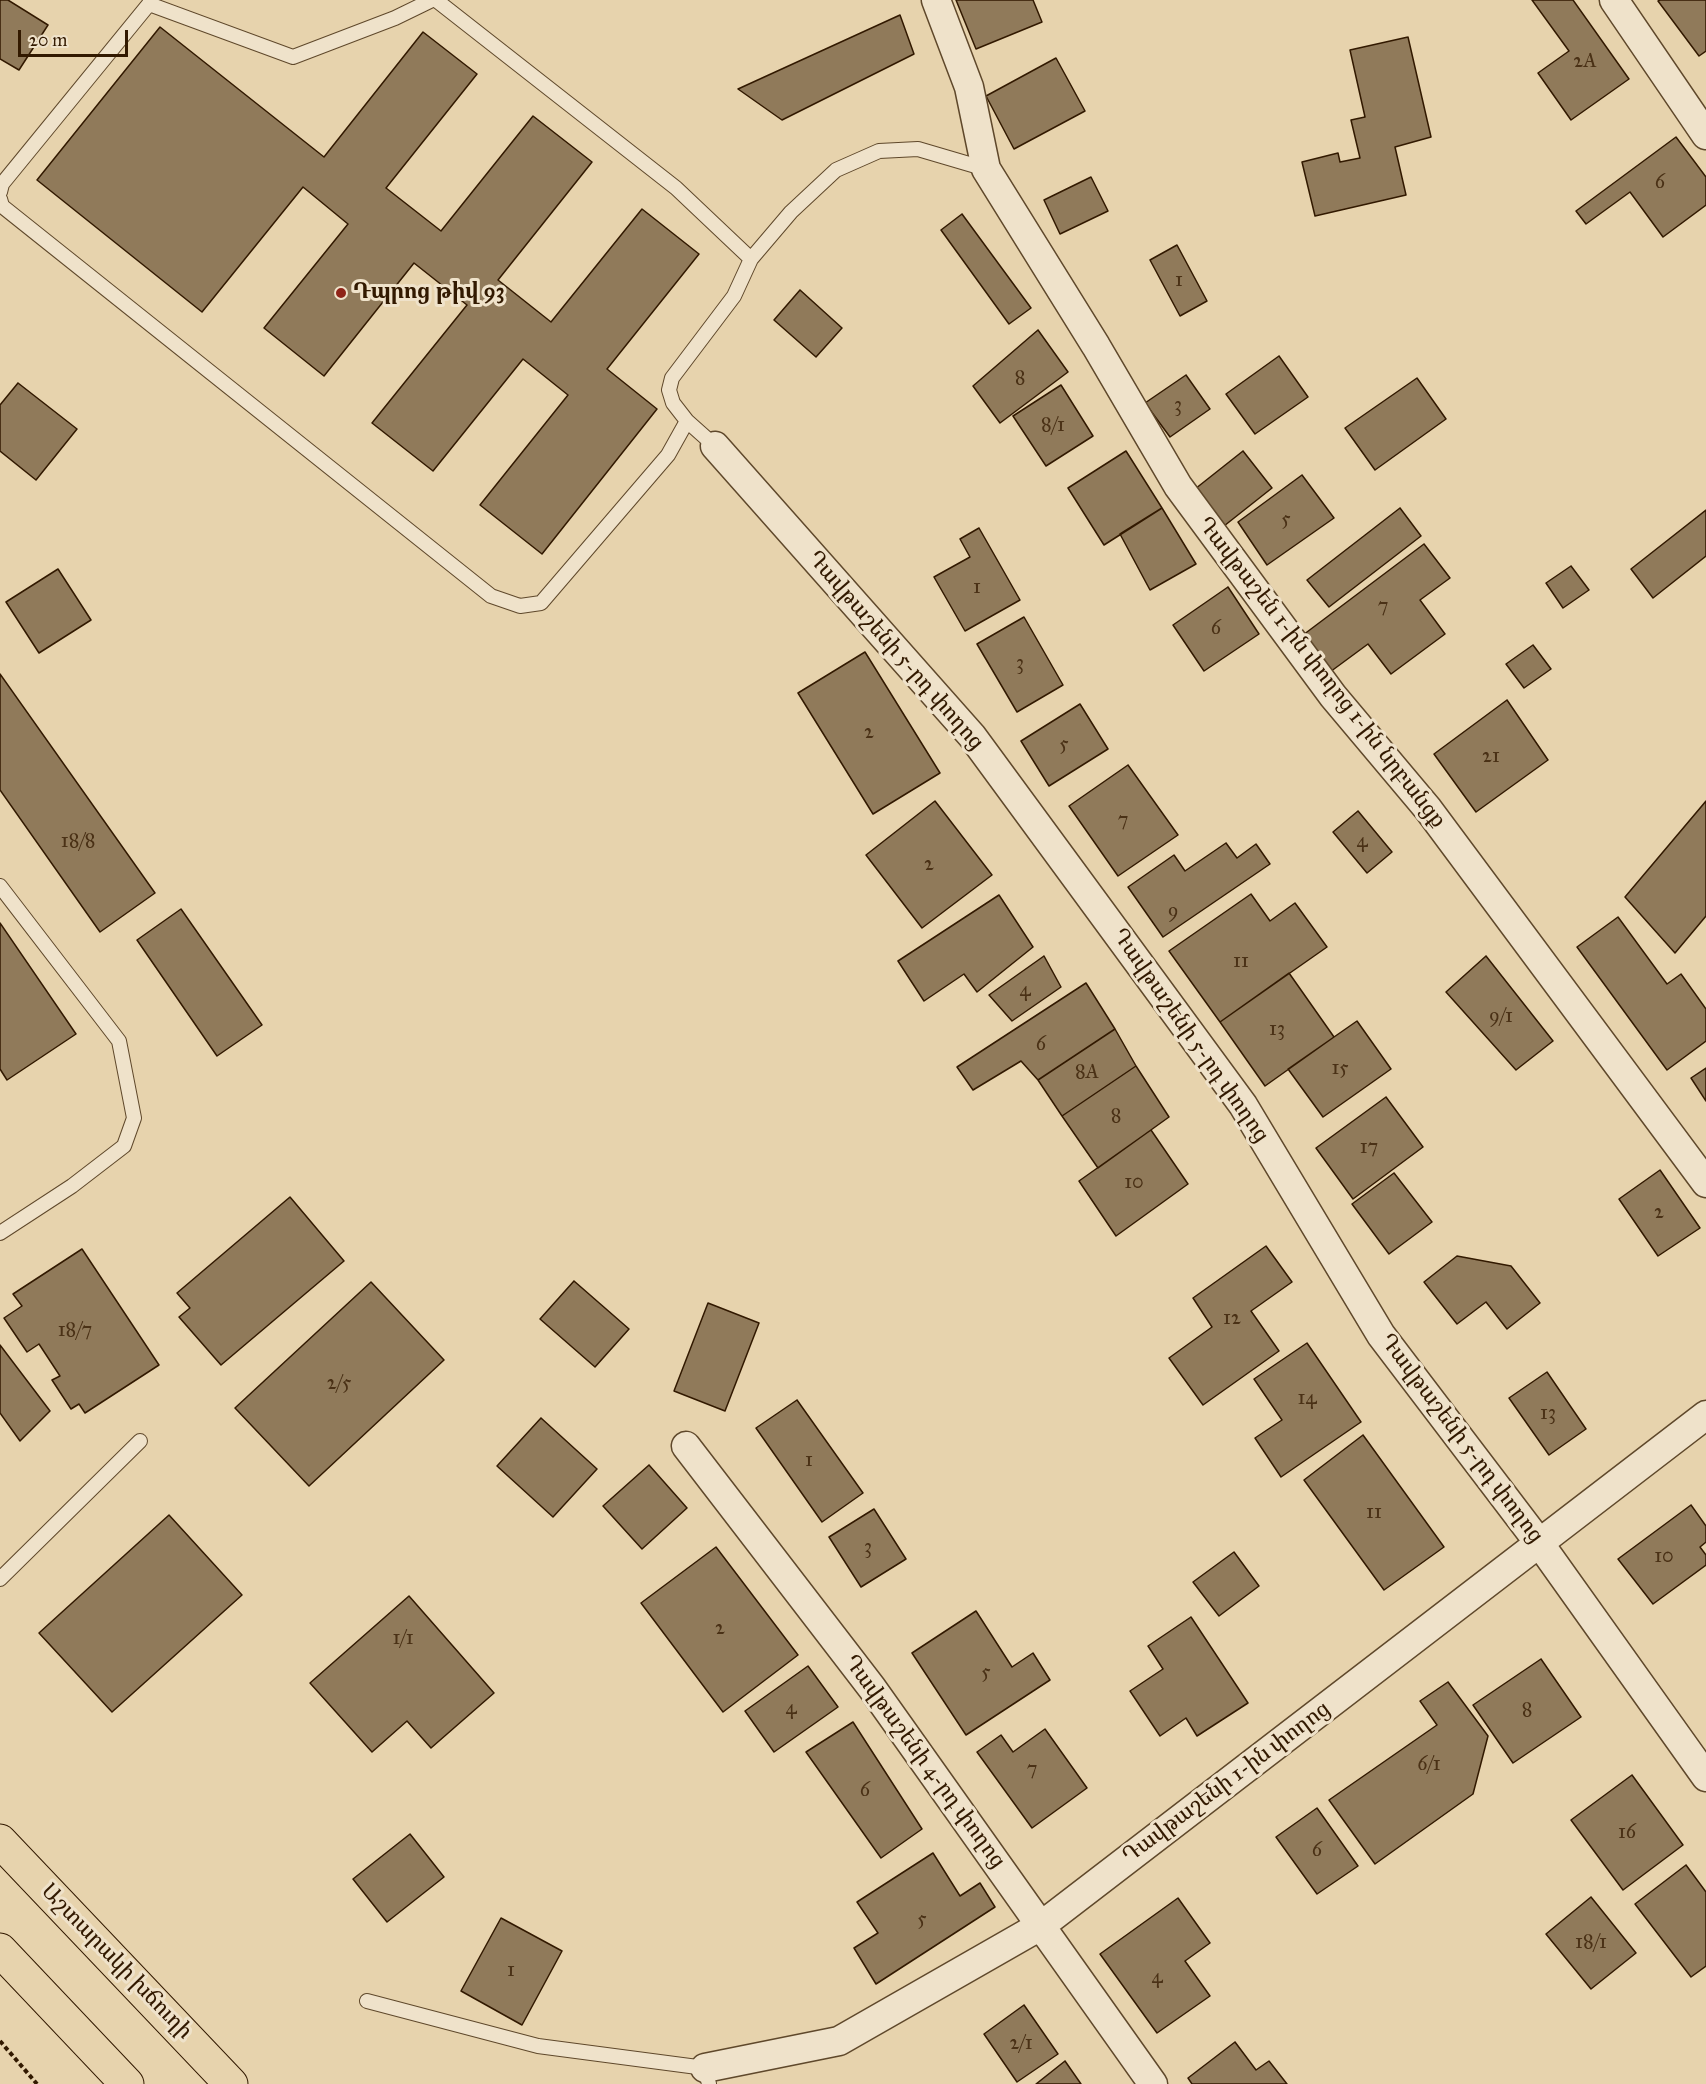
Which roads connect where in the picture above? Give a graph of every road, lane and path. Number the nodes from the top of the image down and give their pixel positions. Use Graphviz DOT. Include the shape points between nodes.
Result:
graph roads {
  1 [pos="434,0"];
  2 [pos="936,0"];
  3 [pos="1614,0"];
  4 [pos="1706,135"];
  5 [pos="986,169"];
  6 [pos="0,192"];
  7 [pos="0,199"];
  8 [pos="751,259"];
  9 [pos="687,421"];
  10 [pos="715,446"];
  11 [pos="0,886"];
  12 [pos="1706,1183"];
  13 [pos="0,1233"];
  14 [pos="1706,1415"];
  15 [pos="140,1441"];
  16 [pos="686,1446"];
  17 [pos="1540,1544"];
  18 [pos="0,1579"];
  19 [pos="1706,1776"];
  20 [pos="0,1841"];
  21 [pos="1042,1924"];
  22 [pos="0,1950"];
  23 [pos="367,2001"];
  24 [pos="0,2041"];
  25 [pos="707,2076"];
  26 [pos="37,2084"];
  27 [pos="127,2084"];
  28 [pos="231,2084"];
  29 [pos="1153,2084"];
  1 -- 6 [label="lane" via="293,57 149,4"];
  1 -- 8 [label="lane" via="676,188"];
  2 -- 5 [label="street, Դավթաշեն 1-ին փողոց 1-ին նրբանցք" via="969,87"];
  3 -- 4 [label="street"];
  5 -- 8 [label="lane" via="918,149 879,151 836,170 791,212"];
  5 -- 12 [label="street, Դավթաշեն 1-ին փողոց 1-ին նրբանցք" via="1178,486 1333,696 1428,809"];
  7 -- 9 [label="lane" via="2,206 491,596 520,606 541,603 668,455"];
  8 -- 9 [label="lane" via="734,296 672,378 669,390 673,403"];
  9 -- 10 [label="lane"];
  10 -- 17 [label="street, Դավթաշենի 5-րդ փողոց" via="972,736 1243,1105 1381,1335"];
  11 -- 13 [label="lane" via="119,1041 134,1118 124,1146"];
  14 -- 17 [label="street, Դավթաշենի 1-ին փողոց"];
  15 -- 18 [label="lane"];
  16 -- 21 [label="street, Դավթաշենի 4-րդ փողոց" via="872,1688"];
  17 -- 19 [label="street, Դավթաշենի 5-րդ փողոց"];
  17 -- 21 [label="street, Դավթաշենի 1-ին փողոց"];
  20 -- 28 [label="main road, Աշտարակի խճուղի"];
  21 -- 25 [label="street, Դավթաշենի 1-ին փողոց" via="839,2041"];
  21 -- 29 [label="street, Դավթաշենի 4-րդ փողոց"];
  22 -- 27 [label="main road"];
  23 -- 25 [label="lane" via="538,2046"];
  24 -- 26 [label="path"];
}
